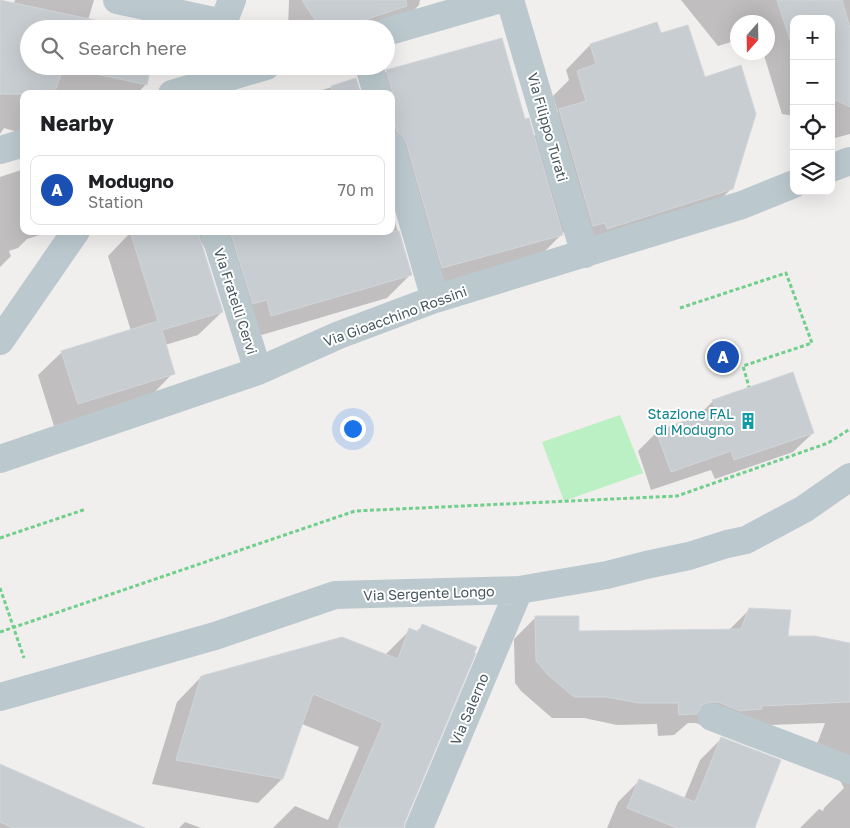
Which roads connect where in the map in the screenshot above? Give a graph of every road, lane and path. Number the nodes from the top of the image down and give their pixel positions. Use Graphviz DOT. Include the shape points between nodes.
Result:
graph roads {
  1 [pos="117,0"];
  2 [pos="497,0"];
  3 [pos="510,0"];
  4 [pos="225,17"];
  5 [pos="395,29"];
  6 [pos="185,75"];
  7 [pos="235,75"];
  8 [pos="372,75"];
  9 [pos="174,90"];
  10 [pos="185,90"];
  11 [pos="376,90"];
  12 [pos="20,144"];
  13 [pos="0,150"];
  14 [pos="395,160"];
  15 [pos="850,161"];
  16 [pos="835,167"];
  17 [pos="790,186"];
  18 [pos="73,235"];
  19 [pos="215,235"];
  20 [pos="585,254"];
  21 [pos="434,299"];
  22 [pos="680,308"];
  23 [pos="0,341"];
  24 [pos="258,371"];
  25 [pos="749,387"];
  26 [pos="850,429"];
  27 [pos="0,460"];
  28 [pos="850,477"];
  29 [pos="86,510"];
  30 [pos="0,538"];
  31 [pos="0,588"];
  32 [pos="519,590"];
  33 [pos="14,628"];
  34 [pos="0,632"];
  35 [pos="26,662"];
  36 [pos="0,697"];
  37 [pos="712,717"];
  38 [pos="850,770"];
  39 [pos="419,828"];
  1 -- 4 [label="street"];
  2 -- 5 [label="street"];
  3 -- 20 [label="street, Via Filippo Turati"];
  6 -- 9 [label="street"];
  7 -- 10 [label="street"];
  8 -- 11 [label="street"];
  12 -- 13 [label="street"];
  14 -- 21 [label="street"];
  15 -- 16 [label="street"];
  17 -- 20 [label="street, Via Gioacchino Rossini" via="742,205"];
  18 -- 23 [label="street"];
  19 -- 24 [label="street, Via Fratelli Cervi"];
  20 -- 21 [label="street, Via Gioacchino Rossini"];
  21 -- 24 [label="street, Via Gioacchino Rossini" via="339,335"];
  22 -- 25 [label="path" via="786,273 812,343 743,366"];
  24 -- 27 [label="street, Via Gioacchino Rossini"];
  26 -- 33 [label="path" via="828,442 677,496 356,511"];
  28 -- 32 [label="street, Via Sergente Longo" via="804,509 746,540 608,575"];
  29 -- 30 [label="path"];
  31 -- 33 [label="path"];
  32 -- 36 [label="street, Via Sergente Longo" via="335,595 215,636"];
  32 -- 39 [label="street, Via Salerno"];
  33 -- 34 [label="path"];
  33 -- 35 [label="path"];
  37 -- 38 [label="street"];
}
